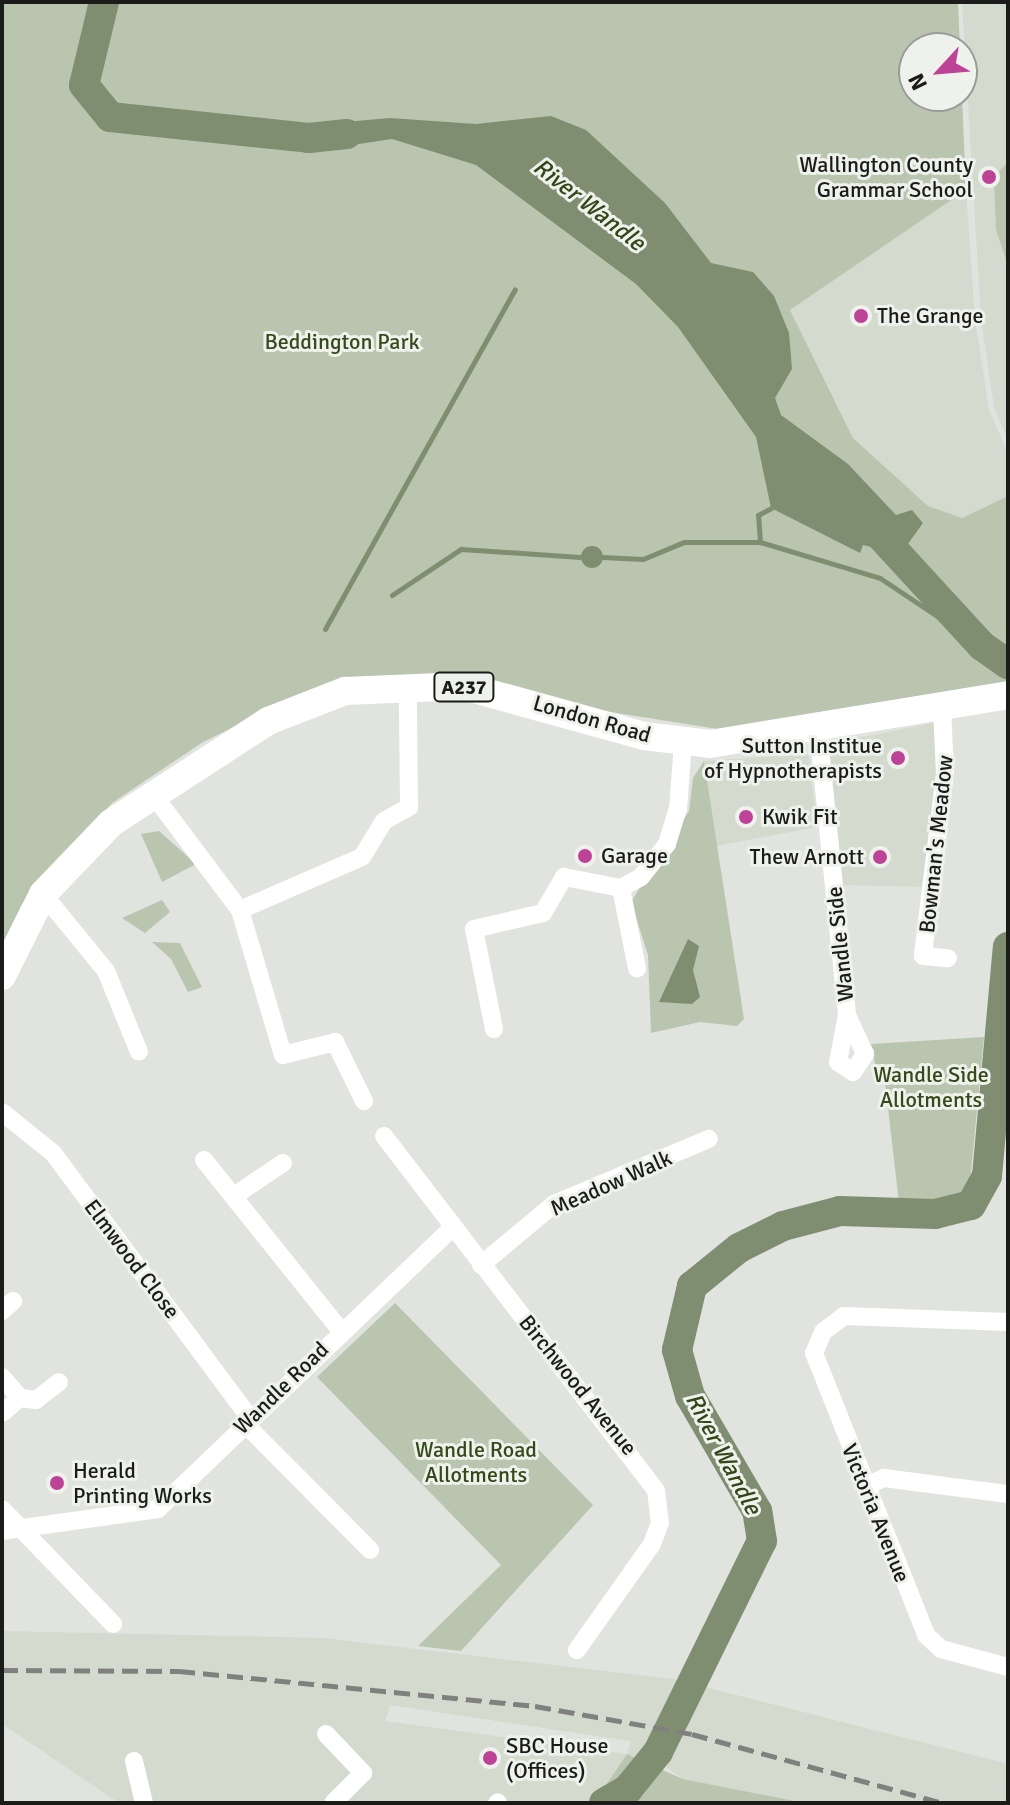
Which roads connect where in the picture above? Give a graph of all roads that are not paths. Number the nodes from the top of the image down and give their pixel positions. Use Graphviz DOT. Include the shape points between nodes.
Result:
graph roads {
  1 [pos="1008,695"];
  2 [pos="408,704"];
  3 [pos="942,707"];
  4 [pos="818,729"];
  5 [pos="683,742"];
  6 [pos="152,793"];
  7 [pos="621,888"];
  8 [pos="43,894"];
  9 [pos="240,910"];
  10 [pos="948,958"];
  11 [pos="637,968"];
  12 [pos="2,976"];
  13 [pos="847,1015"];
  14 [pos="494,1029"];
  15 [pos="139,1052"];
  16 [pos="364,1101"];
  17 [pos="2,1112"];
  18 [pos="384,1136"];
  19 [pos="709,1139"];
  20 [pos="204,1160"];
  21 [pos="283,1163"];
  22 [pos="234,1196"];
  23 [pos="451,1229"];
  24 [pos="481,1265"];
  25 [pos="1008,1322"];
  26 [pos="340,1330"];
  27 [pos="2,1377"];
  28 [pos="59,1382"];
  29 [pos="20,1398"];
  30 [pos="2,1413"];
  31 [pos="247,1420"];
  32 [pos="866,1486"];
  33 [pos="1008,1494"];
  34 [pos="2,1509"];
  35 [pos="11,1530"];
  36 [pos="370,1550"];
  37 [pos="113,1624"];
  38 [pos="577,1650"];
  39 [pos="1008,1667"];
  40 [pos="326,1734"];
  41 [pos="134,1761"];
  42 [pos="144,1803"];
  43 [pos="333,1803"];
  1 -- 3 [label="main road, London Road / A237"];
  2 -- 9 [label="street" via="411,798 404,813 384,821 362,857"];
  3 -- 4 [label="main road, London Road / A237"];
  3 -- 10 [label="street, Bowman's Meadow" via="945,773 923,956"];
  4 -- 5 [label="main road, London Road / A237"];
  4 -- 13 [label="street, Wandle Side"];
  5 -- 6 [label="main road, London Road / A237" via="485,690 376,685 268,721"];
  5 -- 7 [label="street" via="678,809 667,844"];
  6 -- 8 [label="main road, London Road / A237" via="111,823"];
  6 -- 9 [label="street"];
  7 -- 11 [label="street"];
  7 -- 14 [label="street" via="564,877 543,913 474,929"];
  8 -- 12 [label="main road, London Road / A237"];
  8 -- 15 [label="street" via="106,971"];
  9 -- 16 [label="street" via="283,1055 335,1042"];
  17 -- 31 [label="street, Elmwood Close" via="53,1153"];
  18 -- 23 [label="street, Birchwood Avenue"];
  19 -- 24 [label="street, Meadow Walk" via="554,1204"];
  20 -- 22 [label="street"];
  21 -- 22 [label="street"];
  22 -- 26 [label="street"];
  23 -- 24 [label="street, Birchwood Avenue"];
  23 -- 26 [label="street, Wandle Road"];
  24 -- 38 [label="street, Birchwood Avenue" via="656,1491 660,1523 652,1544"];
  25 -- 32 [label="street, Victoria Avenue" via="844,1316 823,1332 816,1366"];
  26 -- 31 [label="street, Wandle Road"];
  27 -- 29 [label="street"];
  28 -- 29 [label="street" via="36,1400"];
  29 -- 30 [label="street"];
  31 -- 35 [label="street, Wandle Road" via="158,1509"];
  31 -- 36 [label="street, Elmwood Close"];
  32 -- 33 [label="street" via="884,1478"];
  32 -- 39 [label="street, Victoria Avenue" via="926,1635 941,1649"];
  34 -- 35 [label="street"];
  35 -- 37 [label="street"];
  40 -- 43 [label="street" via="363,1773"];
  41 -- 42 [label="street"];
}
